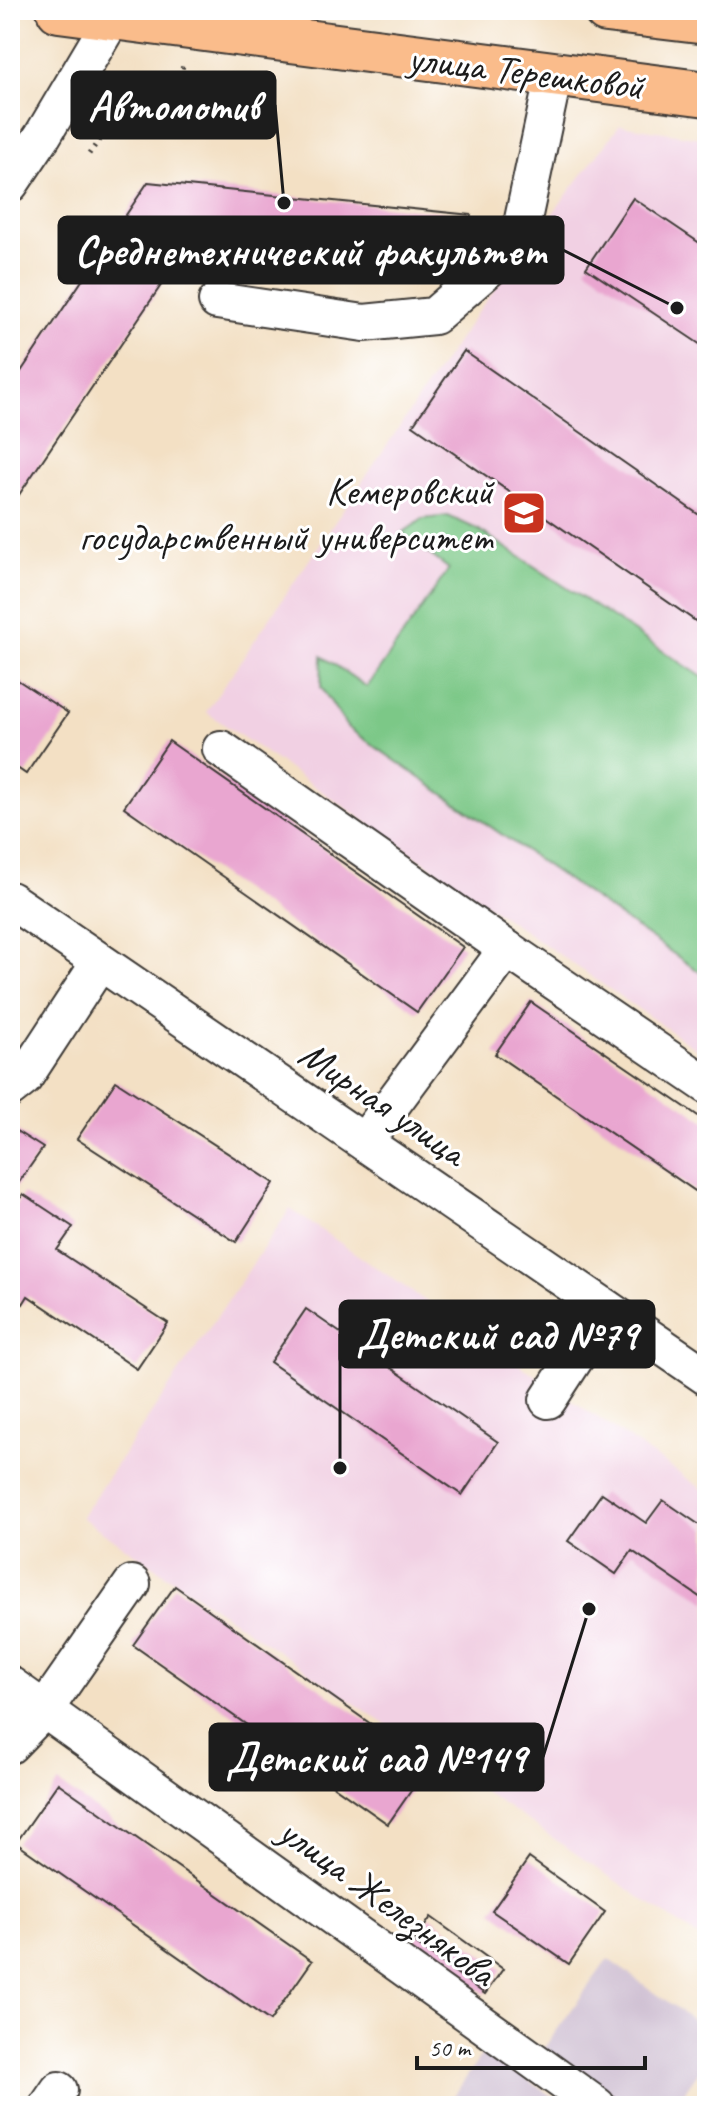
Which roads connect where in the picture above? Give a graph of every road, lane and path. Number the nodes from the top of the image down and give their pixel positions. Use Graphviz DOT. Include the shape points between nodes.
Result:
graph roads {
  1 [pos="59,10"];
  2 [pos="606,10"];
  3 [pos="663,13"];
  4 [pos="114,14"];
  5 [pos="707,22"];
  6 [pos="183,65"];
  7 [pos="554,74"];
  8 [pos="707,94"];
  9 [pos="89,154"];
  10 [pos="10,184"];
  11 [pos="217,301"];
  12 [pos="221,749"];
  13 [pos="10,900"];
  14 [pos="507,949"];
  15 [pos="100,962"];
  16 [pos="707,1085"];
  17 [pos="10,1089"];
  18 [pos="364,1142"];
  19 [pos="607,1309"];
  20 [pos="707,1377"];
  21 [pos="548,1400"];
  22 [pos="132,1584"];
  23 [pos="10,1685"];
  24 [pos="45,1709"];
  25 [pos="10,1745"];
  26 [pos="597,2106"];
  1 -- 4 [label="main road, улица Терешковой"];
  2 -- 3 [label="main road, улица Терешковой"];
  3 -- 5 [label="main road, улица Терешковой"];
  4 -- 7 [label="main road, улица Терешковой"];
  4 -- 10 [label="street"];
  6 -- 9 [label="path" via="168,128 132,124 102,136"];
  7 -- 8 [label="main road, улица Терешковой"];
  7 -- 11 [label="street" via="518,243 434,316 364,323"];
  12 -- 14 [label="street"];
  13 -- 15 [label="street, Мирная улица"];
  14 -- 16 [label="street"];
  14 -- 18 [label="street"];
  15 -- 17 [label="street" via="24,1078"];
  15 -- 18 [label="street, Мирная улица"];
  18 -- 19 [label="street, Мирная улица"];
  19 -- 20 [label="street, Мирная улица"];
  19 -- 21 [label="street"];
  22 -- 24 [label="street"];
  23 -- 24 [label="street, улица Железнякова"];
  24 -- 25 [label="street"];
  24 -- 26 [label="street, улица Железнякова"];
}
